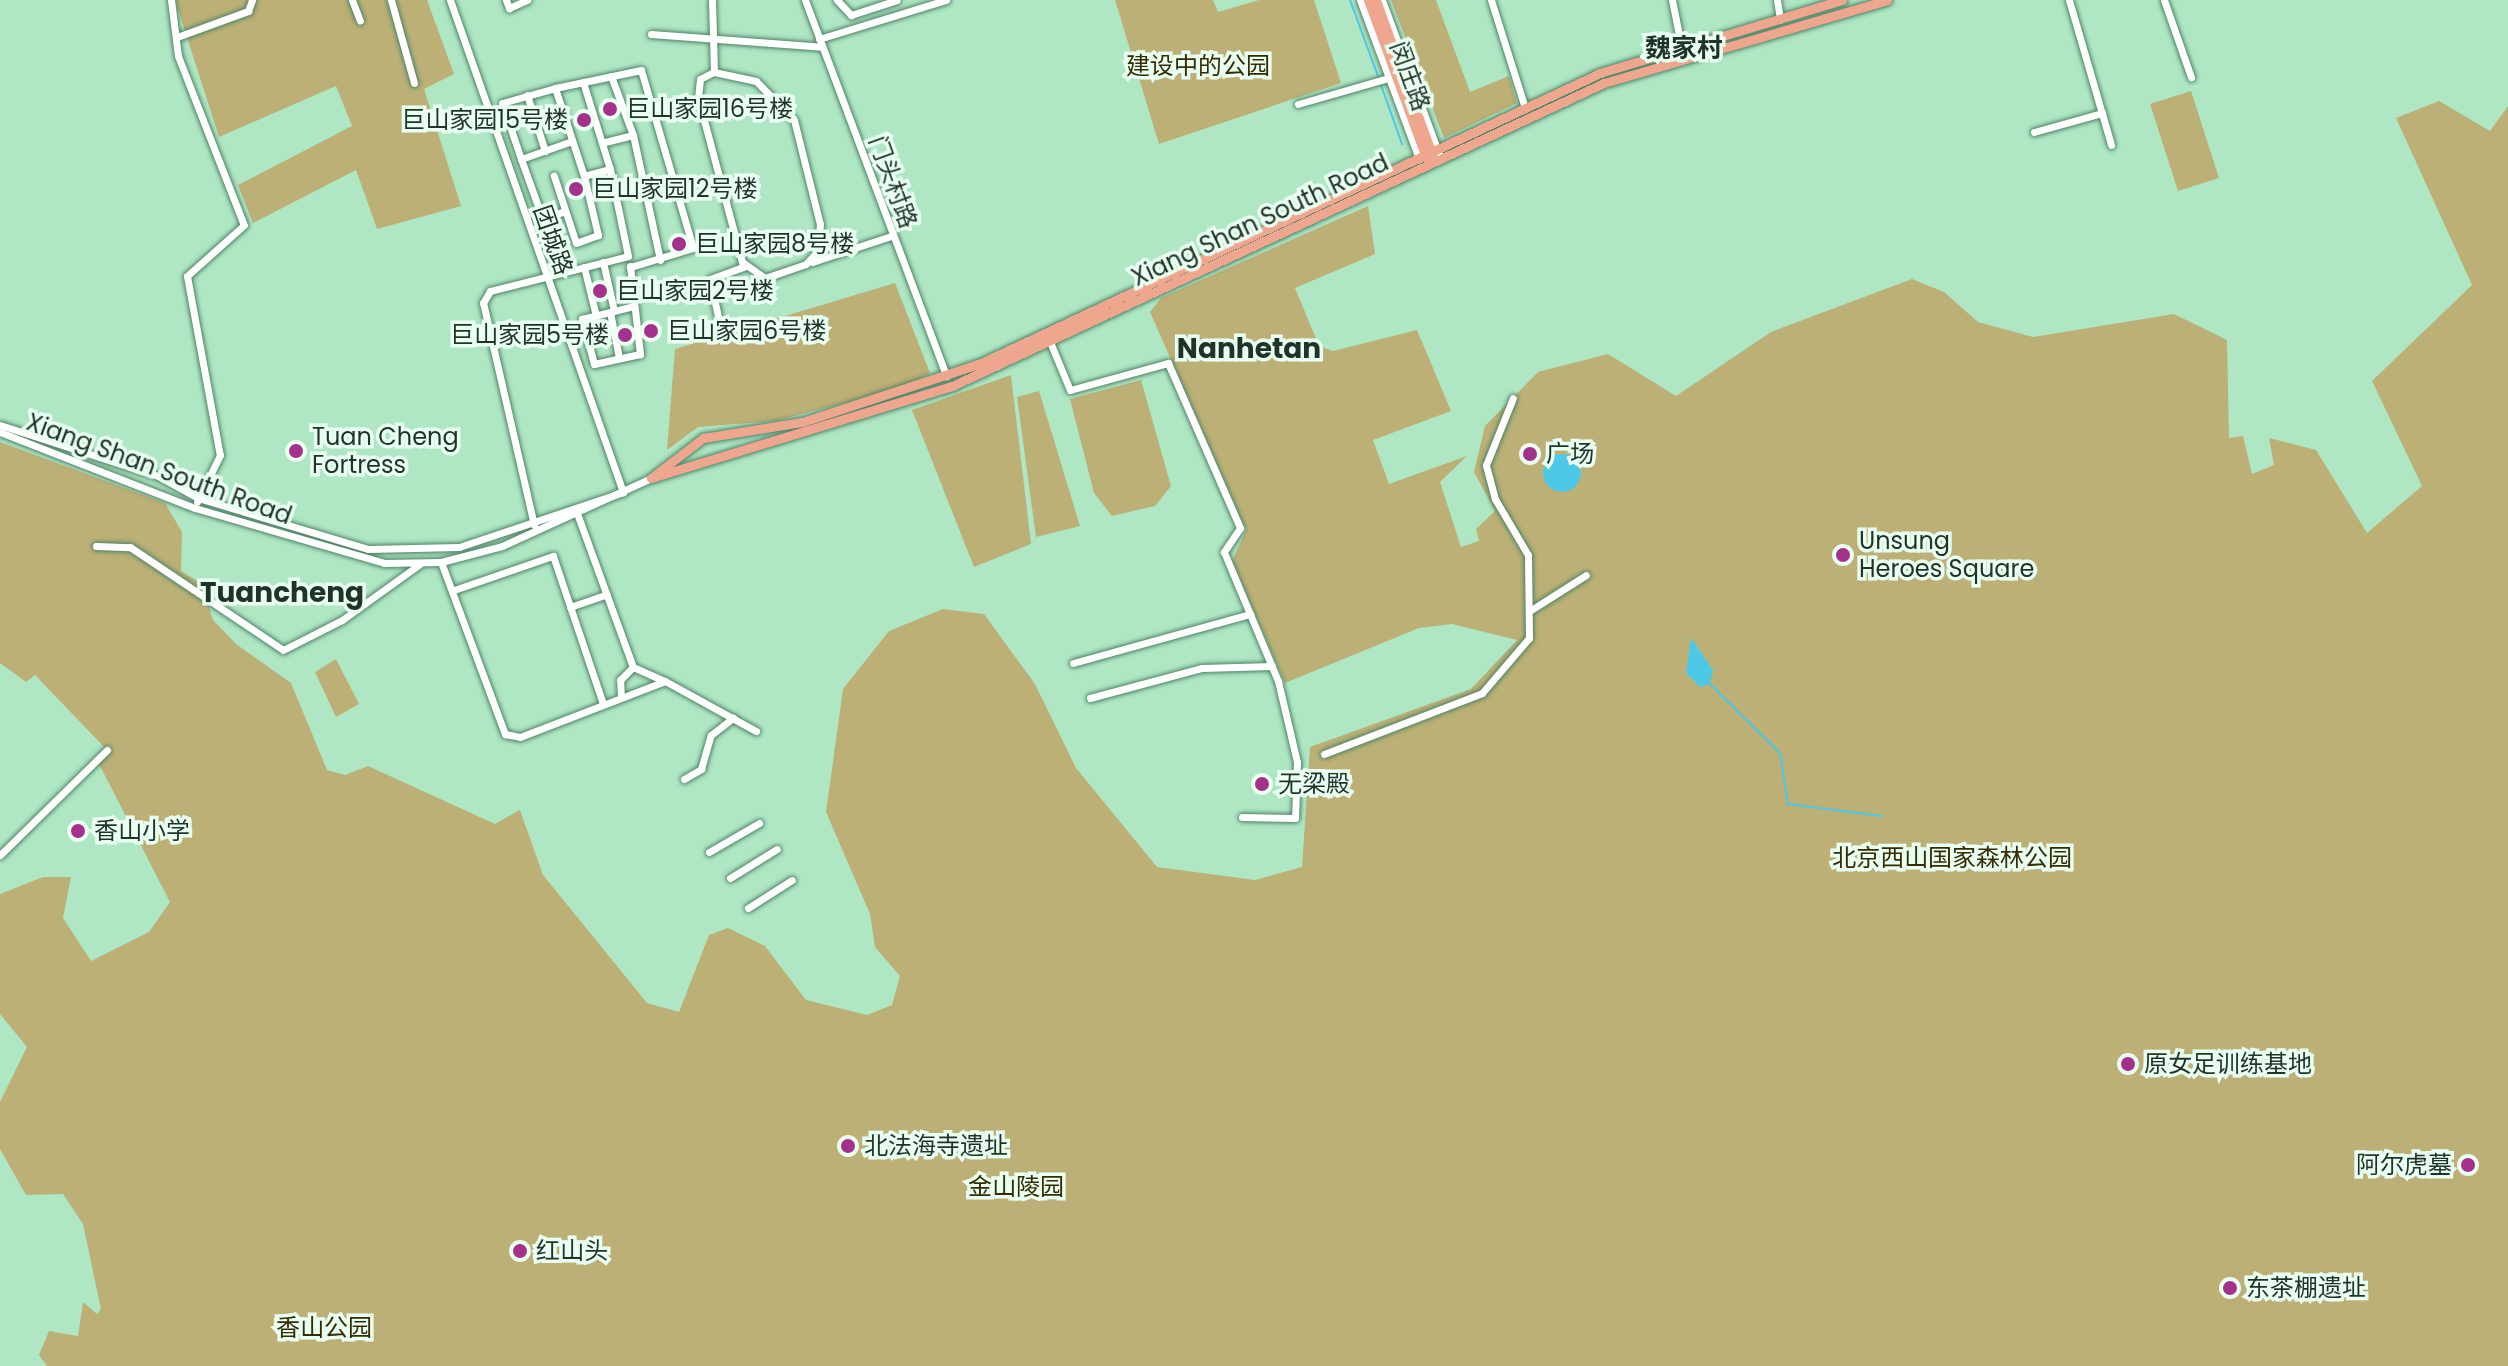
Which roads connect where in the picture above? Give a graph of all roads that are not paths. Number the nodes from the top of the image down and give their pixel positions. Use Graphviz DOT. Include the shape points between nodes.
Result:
graph roads {
  1 [pos="171,0"];
  2 [pos="252,0"];
  3 [pos="352,0"];
  4 [pos="391,0"];
  5 [pos="450,0"];
  6 [pos="506,0"];
  7 [pos="527,0"];
  8 [pos="712,0"];
  9 [pos="805,0"];
  10 [pos="837,0"];
  11 [pos="897,0"];
  12 [pos="946,0"];
  13 [pos="1360,0"];
  14 [pos="1368,0"];
  15 [pos="1376,0"];
  16 [pos="1382,0"];
  17 [pos="1491,0"];
  18 [pos="1672,0"];
  19 [pos="1777,0"];
  20 [pos="1842,0"];
  21 [pos="1887,0"];
  22 [pos="2069,0"];
  23 [pos="2164,0"];
  24 [pos="869,4"];
  25 [pos="1780,20"];
  26 [pos="360,21"];
  27 [pos="651,34"];
  28 [pos="713,36"];
  29 [pos="177,37"];
  30 [pos="821,43"];
  31 [pos="1682,51"];
  32 [pos="714,72"];
  33 [pos="611,76"];
  34 [pos="1392,76"];
  35 [pos="2191,77"];
  36 [pos="583,82"];
  37 [pos="414,83"];
  38 [pos="555,88"];
  39 [pos="527,95"];
  40 [pos="1298,104"];
  41 [pos="1525,108"];
  42 [pos="2102,113"];
  43 [pos="2034,132"];
  44 [pos="633,135"];
  45 [pos="572,141"];
  46 [pos="605,142"];
  47 [pos="2111,145"];
  48 [pos="545,151"];
  49 [pos="1429,157"];
  50 [pos="521,159"];
  51 [pos="610,169"];
  52 [pos="554,176"];
  53 [pos="584,176"];
  54 [pos="565,211"];
  55 [pos="543,219"];
  56 [pos="891,236"];
  57 [pos="628,256"];
  58 [pos="660,260"];
  59 [pos="603,262"];
  60 [pos="806,264"];
  61 [pos="745,266"];
  62 [pos="584,267"];
  63 [pos="630,267"];
  64 [pos="562,273"];
  65 [pos="545,278"];
  66 [pos="634,306"];
  67 [pos="612,312"];
  68 [pos="596,316"];
  69 [pos="720,326"];
  70 [pos="1050,342"];
  71 [pos="619,358"];
  72 [pos="947,377"];
  73 [pos="1513,398"];
  74 [pos="0,425"];
  75 [pos="0,432"];
  76 [pos="651,478"];
  77 [pos="623,492"];
  78 [pos="198,498"];
  79 [pos="195,508"];
  80 [pos="578,516"];
  81 [pos="534,525"];
  82 [pos="96,546"];
  83 [pos="441,562"];
  84 [pos="420,564"];
  85 [pos="1586,575"];
  86 [pos="454,590"];
  87 [pos="607,594"];
  88 [pos="570,607"];
  89 [pos="1531,610"];
  90 [pos="1250,614"];
  91 [pos="1073,663"];
  92 [pos="1272,666"];
  93 [pos="633,667"];
  94 [pos="665,681"];
  95 [pos="621,697"];
  96 [pos="1090,698"];
  97 [pos="603,704"];
  98 [pos="733,718"];
  99 [pos="756,731"];
  100 [pos="107,750"];
  101 [pos="1324,754"];
  102 [pos="684,779"];
  103 [pos="1242,817"];
  104 [pos="759,823"];
  105 [pos="777,849"];
  106 [pos="709,852"];
  107 [pos="0,855"];
  108 [pos="730,878"];
  109 [pos="792,880"];
  110 [pos="748,908"];
  1 -- 29 [label="street"];
  2 -- 29 [label="street" via="248,11"];
  3 -- 26 [label="street"];
  4 -- 37 [label="street"];
  5 -- 65 [label="street, 团城路"];
  6 -- 7 [label="street" via="509,8"];
  8 -- 28 [label="street"];
  9 -- 30 [label="street, 门头村路"];
  10 -- 24 [label="street" via="845,14"];
  11 -- 24 [label="street"];
  12 -- 30 [label="street"];
  13 -- 34 [label="street, 闵庄路"];
  14 -- 34 [label="main road, 闵庄路"];
  15 -- 49 [label="main road, 闵庄路"];
  16 -- 49 [label="street, 闵庄路"];
  17 -- 41 [label="street"];
  18 -- 31 [label="street"];
  19 -- 25 [label="street"];
  20 -- 25 [label="main road, Xiang Shan South Road"];
  21 -- 31 [label="main road, Xiang Shan South Road"];
  22 -- 42 [label="street"];
  23 -- 35 [label="street"];
  25 -- 31 [label="main road, Xiang Shan South Road"];
  27 -- 28 [label="street"];
  28 -- 30 [label="street"];
  28 -- 32 [label="street"];
  29 -- 78 [label="street" via="178,56 244,225 187,276 220,455"];
  30 -- 56 [label="street, 门头村路"];
  31 -- 41 [label="main road, Xiang Shan South Road"];
  31 -- 49 [label="main road, Xiang Shan South Road"];
  32 -- 60 [label="street" via="756,81 794,120 820,224 817,252"];
  32 -- 61 [label="street" via="700,79 698,98"];
  33 -- 36 [label="street"];
  33 -- 44 [label="street"];
  33 -- 58 [label="street" via="641,70 674,167 693,248"];
  34 -- 40 [label="street"];
  34 -- 49 [label="main road, 闵庄路"];
  36 -- 38 [label="street"];
  36 -- 46 [label="street"];
  38 -- 39 [label="street"];
  38 -- 45 [label="street"];
  39 -- 48 [label="street"];
  39 -- 50 [label="street" via="502,103"];
  41 -- 49 [label="main road, Xiang Shan South Road"];
  42 -- 43 [label="street"];
  42 -- 47 [label="street"];
  44 -- 46 [label="street"];
  44 -- 58 [label="street"];
  45 -- 48 [label="street"];
  45 -- 53 [label="street"];
  46 -- 51 [label="street"];
  48 -- 50 [label="street"];
  49 -- 70 [label="main road, Xiang Shan South Road"];
  49 -- 72 [label="main road, Xiang Shan South Road"];
  50 -- 55 [label="street"];
  51 -- 53 [label="street"];
  51 -- 57 [label="street"];
  52 -- 54 [label="street"];
  53 -- 54 [label="street" via="598,235 576,243"];
  54 -- 55 [label="street"];
  55 -- 64 [label="street"];
  56 -- 60 [label="street"];
  56 -- 72 [label="street, 门头村路"];
  57 -- 59 [label="street"];
  57 -- 63 [label="street"];
  58 -- 63 [label="street"];
  59 -- 62 [label="street"];
  59 -- 67 [label="street"];
  60 -- 61 [label="street" via="765,278"];
  61 -- 69 [label="street" via="710,279"];
  62 -- 64 [label="street"];
  62 -- 68 [label="street"];
  63 -- 66 [label="street"];
  64 -- 65 [label="street"];
  65 -- 77 [label="street, 团城路"];
  65 -- 81 [label="street" via="490,291 483,303"];
  66 -- 67 [label="street"];
  66 -- 71 [label="street" via="640,354"];
  67 -- 68 [label="street"];
  67 -- 71 [label="street"];
  68 -- 71 [label="street" via="582,319 594,364"];
  70 -- 76 [label="main road, Xiang Shan South Road" via="922,397"];
  70 -- 90 [label="street" via="1070,390 1168,363 1240,528 1224,552"];
  72 -- 76 [label="main road, Xiang Shan South Road" via="802,422 703,438"];
  73 -- 89 [label="street" via="1486,465 1495,499 1528,555"];
  74 -- 78 [label="street, Xiang Shan South Road" via="158,476"];
  75 -- 79 [label="street, Xiang Shan South Road"];
  76 -- 77 [label="street, Xiang Shan South Road"];
  77 -- 80 [label="street, Xiang Shan South Road"];
  77 -- 81 [label="street, Xiang Shan South Road"];
  78 -- 79 [label="street"];
  78 -- 81 [label="street, Xiang Shan South Road" via="398,552 459,547"];
  79 -- 84 [label="street, Xiang Shan South Road" via="370,560"];
  80 -- 83 [label="street, Xiang Shan South Road"];
  80 -- 87 [label="street"];
  82 -- 84 [label="street" via="130,547 283,650 342,620"];
  83 -- 84 [label="street, Xiang Shan South Road"];
  83 -- 86 [label="street"];
  85 -- 89 [label="street"];
  86 -- 88 [label="street" via="553,556"];
  86 -- 97 [label="street" via="505,734 520,737"];
  87 -- 88 [label="street"];
  87 -- 93 [label="street"];
  88 -- 97 [label="street"];
  89 -- 101 [label="street" via="1524,648 1482,693"];
  90 -- 91 [label="street"];
  90 -- 92 [label="street"];
  92 -- 96 [label="street" via="1202,668"];
  92 -- 103 [label="street" via="1297,762 1295,818"];
  93 -- 94 [label="street"];
  93 -- 95 [label="street" via="620,680"];
  94 -- 95 [label="street"];
  94 -- 98 [label="street"];
  95 -- 97 [label="street"];
  98 -- 99 [label="street"];
  98 -- 102 [label="street" via="711,735 701,769"];
  100 -- 107 [label="street"];
  104 -- 106 [label="street"];
  105 -- 108 [label="street"];
  109 -- 110 [label="street"];
}
